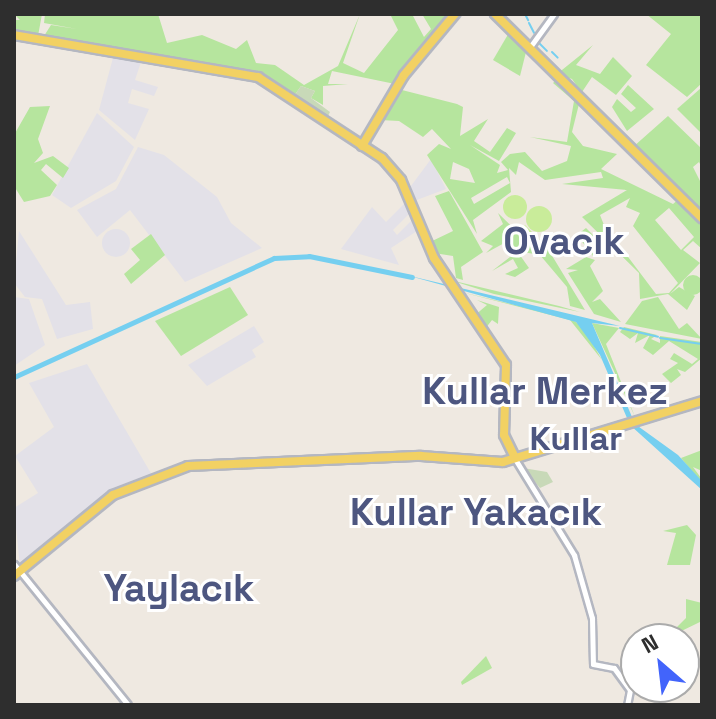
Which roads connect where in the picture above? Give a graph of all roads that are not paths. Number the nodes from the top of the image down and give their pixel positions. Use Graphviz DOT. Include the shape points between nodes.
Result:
graph roads {
  1 [pos="455,14"];
  2 [pos="495,14"];
  3 [pos="554,14"];
  4 [pos="14,36"];
  5 [pos="530,48"];
  6 [pos="363,144"];
  7 [pos="702,218"];
  8 [pos="447,280"];
  9 [pos="702,401"];
  10 [pos="515,458"];
  11 [pos="16,570"];
  12 [pos="128,705"];
  13 [pos="627,705"];
  1 -- 6 [label="main road" via="404,75"];
  2 -- 5 [label="main road"];
  3 -- 5 [label="street"];
  4 -- 6 [label="main road" via="258,78"];
  5 -- 7 [label="main road"];
  6 -- 8 [label="main road" via="400,178"];
  6 -- 8 [label="main road" via="398,178 436,272"];
  8 -- 10 [label="main road" via="507,367 504,435"];
  9 -- 10 [label="main road"];
  10 -- 11 [label="main road" via="188,466 113,495"];
  10 -- 13 [label="street" via="574,555 592,618 593,664 614,668 630,690"];
  11 -- 12 [label="street"];
}
